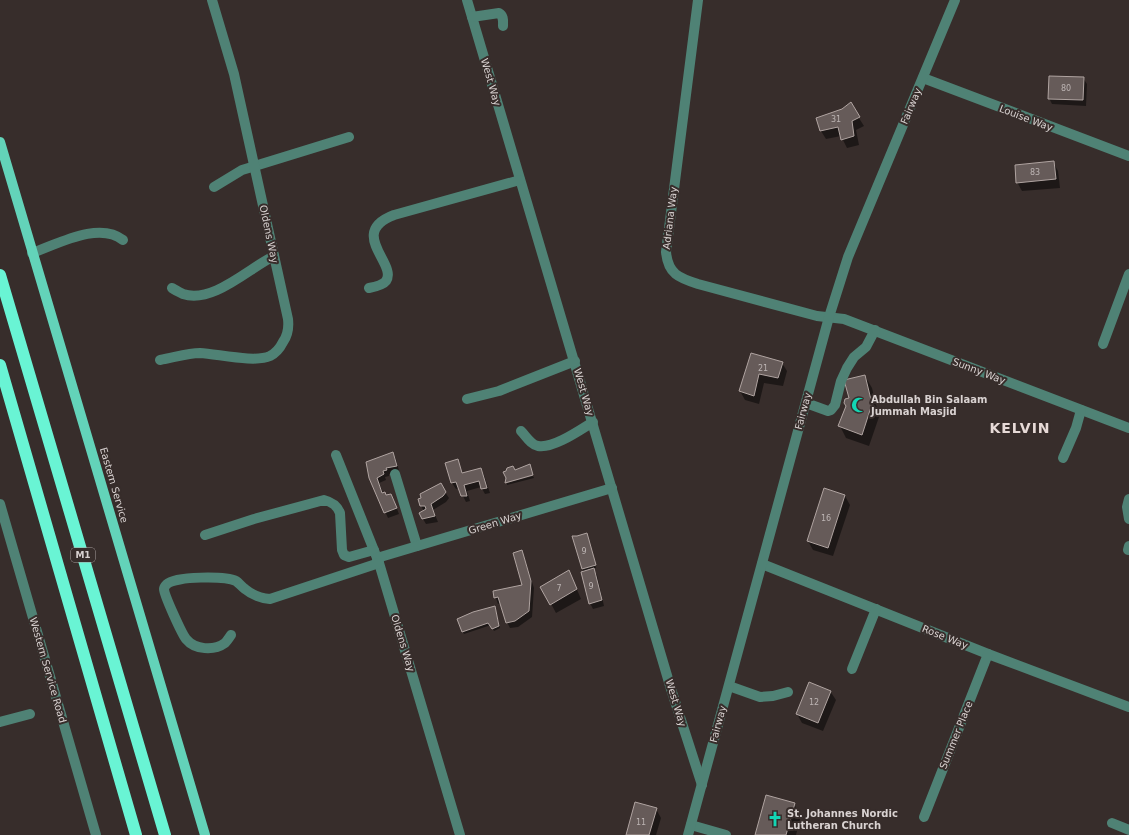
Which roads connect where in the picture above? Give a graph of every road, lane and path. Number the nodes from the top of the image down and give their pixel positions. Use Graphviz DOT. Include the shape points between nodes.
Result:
graph roads {
  1 [pos="212,0"];
  2 [pos="467,0"];
  3 [pos="698,0"];
  4 [pos="955,0"];
  5 [pos="472,17"];
  6 [pos="503,26"];
  7 [pos="923,78"];
  8 [pos="349,138"];
  9 [pos="0,142"];
  10 [pos="1129,156"];
  11 [pos="254,166"];
  12 [pos="520,180"];
  13 [pos="214,186"];
  14 [pos="123,240"];
  15 [pos="32,253"];
  16 [pos="274,256"];
  17 [pos="1129,274"];
  18 [pos="0,275"];
  19 [pos="172,288"];
  20 [pos="369,288"];
  21 [pos="829,317"];
  22 [pos="875,330"];
  23 [pos="1103,344"];
  24 [pos="160,360"];
  25 [pos="575,361"];
  26 [pos="0,365"];
  27 [pos="467,399"];
  28 [pos="806,403"];
  29 [pos="1080,410"];
  30 [pos="593,422"];
  31 [pos="1129,428"];
  32 [pos="521,431"];
  33 [pos="336,455"];
  34 [pos="1063,458"];
  35 [pos="395,474"];
  36 [pos="612,488"];
  37 [pos="1129,499"];
  38 [pos="0,504"];
  39 [pos="1129,520"];
  40 [pos="205,535"];
  41 [pos="417,546"];
  42 [pos="377,557"];
  43 [pos="762,564"];
  44 [pos="876,609"];
  45 [pos="231,635"];
  46 [pos="988,654"];
  47 [pos="852,669"];
  48 [pos="729,686"];
  49 [pos="788,692"];
  50 [pos="1129,707"];
  51 [pos="30,714"];
  52 [pos="0,722"];
  53 [pos="702,785"];
  54 [pos="924,817"];
  55 [pos="1112,824"];
  56 [pos="690,830"];
  57 [pos="1129,830"];
  58 [pos="96,835"];
  59 [pos="136,835"];
  60 [pos="165,835"];
  61 [pos="205,835"];
  62 [pos="460,835"];
  63 [pos="726,835"];
  1 -- 11 [label="street, Oldens Way" via="234,74"];
  2 -- 5 [label="street, West Way"];
  3 -- 21 [label="street, Adriana Way" via="666,246 667,262 677,275 698,284"];
  4 -- 7 [label="street, Fairway"];
  5 -- 6 [label="street" via="499,13 503,18"];
  5 -- 12 [label="street, West Way"];
  7 -- 10 [label="street, Louise Way"];
  7 -- 21 [label="street, Fairway" via="848,257"];
  8 -- 11 [label="street"];
  9 -- 15 [label="main road, Eastern Service"];
  11 -- 13 [label="street"];
  11 -- 16 [label="street, Oldens Way"];
  12 -- 20 [label="street" via="383,219 374,233 374,241 388,276 384,283"];
  12 -- 25 [label="street, West Way"];
  14 -- 15 [label="street" via="108,233 84,234"];
  15 -- 61 [label="main road, Eastern Service"];
  16 -- 19 [label="street" via="210,293 184,294"];
  16 -- 24 [label="street, Oldens Way" via="289,326 285,340 275,352 264,358 198,353"];
  17 -- 23 [label="street"];
  18 -- 60 [label="highway, M1"];
  21 -- 22 [label="street, Sunny Way" via="844,319"];
  21 -- 28 [label="street, Fairway"];
  22 -- 28 [label="street" via="866,347 854,357 847,368 832,410 824,410"];
  22 -- 29 [label="street, Sunny Way"];
  25 -- 27 [label="street" via="499,391"];
  25 -- 30 [label="street, West Way"];
  26 -- 59 [label="highway, M1"];
  28 -- 43 [label="street, Fairway"];
  29 -- 31 [label="street, Sunny Way"];
  29 -- 34 [label="street" via="1076,428"];
  30 -- 32 [label="street" via="565,440 544,446 533,444"];
  30 -- 36 [label="street, West Way"];
  33 -- 42 [label="street, Oldens Way"];
  35 -- 41 [label="street"];
  36 -- 41 [label="street, Green Way"];
  36 -- 53 [label="street, West Way"];
  37 -- 39 [label="street"];
  38 -- 58 [label="street, Western Service Road"];
  40 -- 42 [label="street" via="324,500 332,502 340,513 344,555"];
  41 -- 42 [label="street, Green Way"];
  42 -- 45 [label="street" via="270,599 252,594 227,578 179,579 165,585 165,594 177,622 186,639 193,645 204,649 215,647 226,642"];
  42 -- 62 [label="street, Oldens Way"];
  43 -- 44 [label="street, Rose Way"];
  43 -- 48 [label="street, Fairway"];
  44 -- 46 [label="street, Rose Way"];
  44 -- 47 [label="street"];
  46 -- 50 [label="street, Rose Way"];
  46 -- 54 [label="street, Summer Place"];
  48 -- 49 [label="street" via="760,697"];
  48 -- 53 [label="street, Fairway"];
  51 -- 52 [label="street"];
  53 -- 56 [label="street, Fairway"];
  55 -- 57 [label="street"];
  56 -- 63 [label="street"];
}
